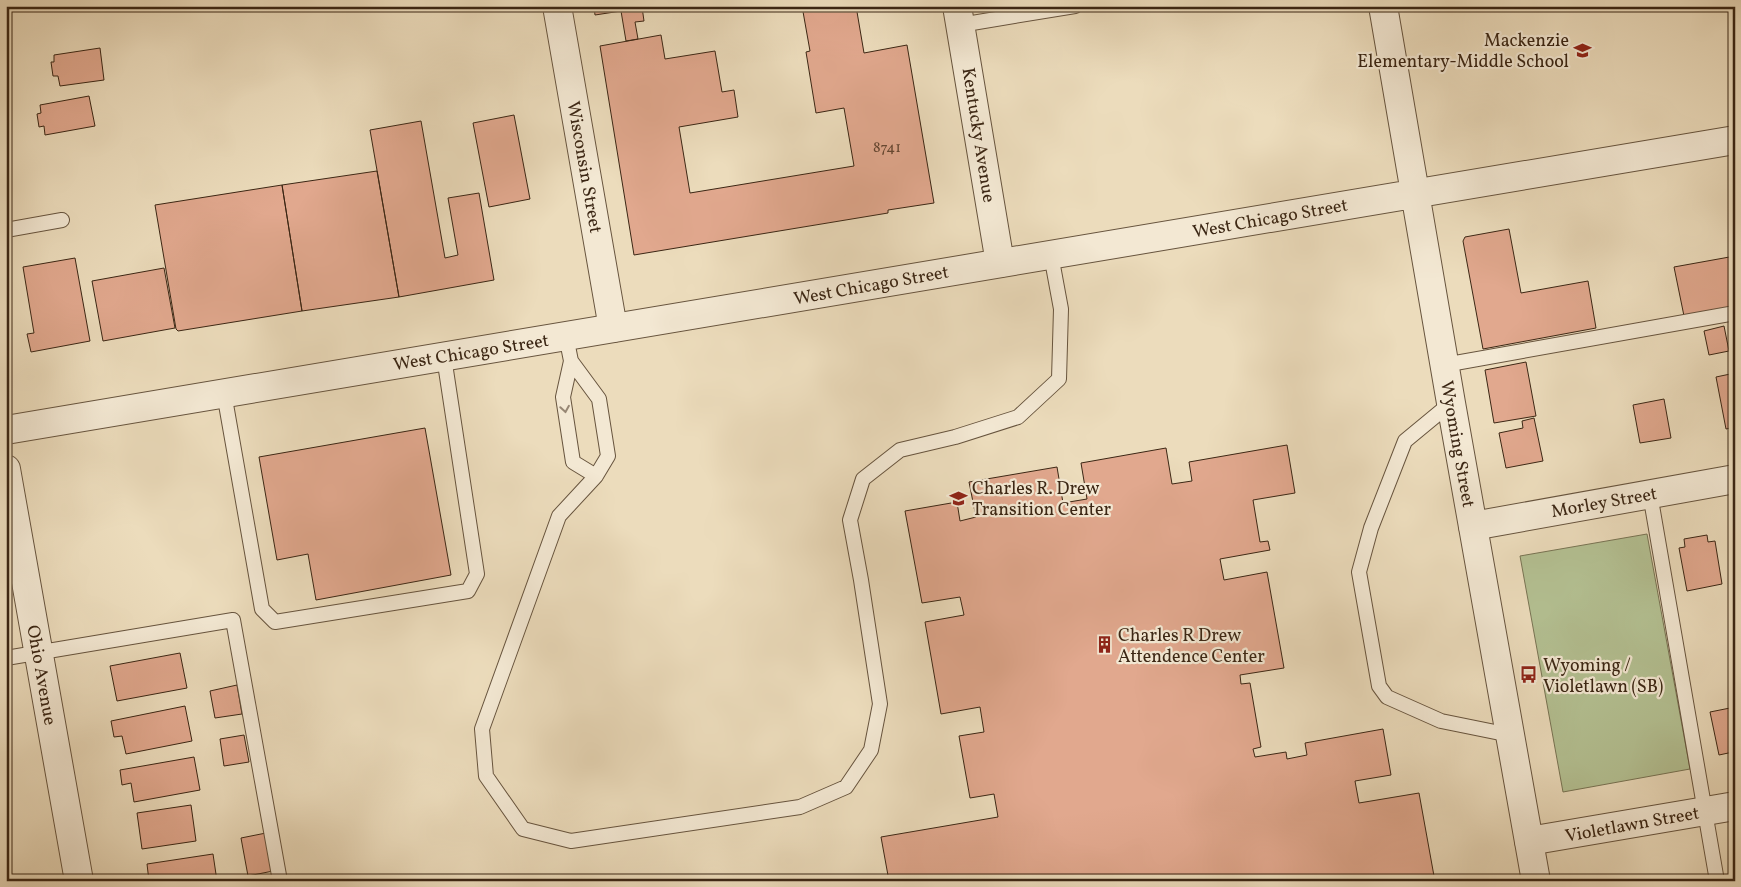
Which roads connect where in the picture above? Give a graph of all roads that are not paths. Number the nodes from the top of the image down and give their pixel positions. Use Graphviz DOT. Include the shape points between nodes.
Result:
graph roads {
  1 [pos="557,6"];
  2 [pos="1075,6"];
  3 [pos="1383,6"];
  4 [pos="959,16"];
  5 [pos="1735,140"];
  6 [pos="1414,193"];
  7 [pos="62,220"];
  8 [pos="6,230"];
  9 [pos="1051,254"];
  10 [pos="1000,263"];
  11 [pos="1735,313"];
  12 [pos="613,328"];
  13 [pos="569,349"];
  14 [pos="444,357"];
  15 [pos="1444,365"];
  16 [pos="224,393"];
  17 [pos="1451,403"];
  18 [pos="6,430"];
  19 [pos="6,469"];
  20 [pos="596,476"];
  21 [pos="1735,479"];
  22 [pos="1650,494"];
  23 [pos="1472,526"];
  24 [pos="38,652"];
  25 [pos="6,658"];
  26 [pos="1510,735"];
  27 [pos="1735,806"];
  28 [pos="1705,811"];
  29 [pos="1529,841"];
  30 [pos="78,881"];
  31 [pos="280,881"];
  32 [pos="1536,881"];
  33 [pos="1717,881"];
  1 -- 12 [label="street, Wisconsin Street"];
  2 -- 4 [label="lane"];
  3 -- 6 [label="street, Wyoming Street"];
  4 -- 10 [label="street, Kentucky Avenue"];
  5 -- 6 [label="street, West Chicago Street"];
  6 -- 9 [label="street, West Chicago Street"];
  6 -- 15 [label="street, Wyoming Street"];
  7 -- 8 [label="lane"];
  9 -- 10 [label="street, West Chicago Street"];
  9 -- 20 [label="lane" via="1061,309 1059,379 1018,417 900,450 862,479 850,520 880,704 871,750 846,788 800,807 571,841 523,829 486,776 482,729 559,516"];
  10 -- 12 [label="street, West Chicago Street"];
  11 -- 15 [label="lane"];
  12 -- 13 [label="street, West Chicago Street"];
  13 -- 14 [label="street, West Chicago Street"];
  13 -- 20 [label="lane" via="599,399 608,456"];
  13 -- 20 [label="lane, one-way" via="563,398 573,462"];
  14 -- 16 [label="street, West Chicago Street"];
  14 -- 16 [label="lane" via="477,574 468,590 459,592 275,622 262,609"];
  15 -- 17 [label="street, Wyoming Street"];
  16 -- 18 [label="street, West Chicago Street"];
  17 -- 23 [label="street, Wyoming Street"];
  17 -- 26 [label="lane" via="1405,442 1371,528 1359,572 1379,686 1388,697 1441,721"];
  19 -- 24 [label="street, Ohio Avenue"];
  21 -- 22 [label="street, Morley Street"];
  22 -- 23 [label="street, Morley Street"];
  22 -- 28 [label="lane"];
  23 -- 26 [label="street, Wyoming Street"];
  24 -- 25 [label="lane"];
  24 -- 30 [label="street, Ohio Avenue"];
  24 -- 31 [label="lane" via="233,620"];
  26 -- 29 [label="street, Wyoming Street"];
  27 -- 28 [label="street, Violetlawn Street"];
  28 -- 29 [label="street, Violetlawn Street"];
  28 -- 33 [label="lane"];
  29 -- 32 [label="street, Wyoming Street"];
}
